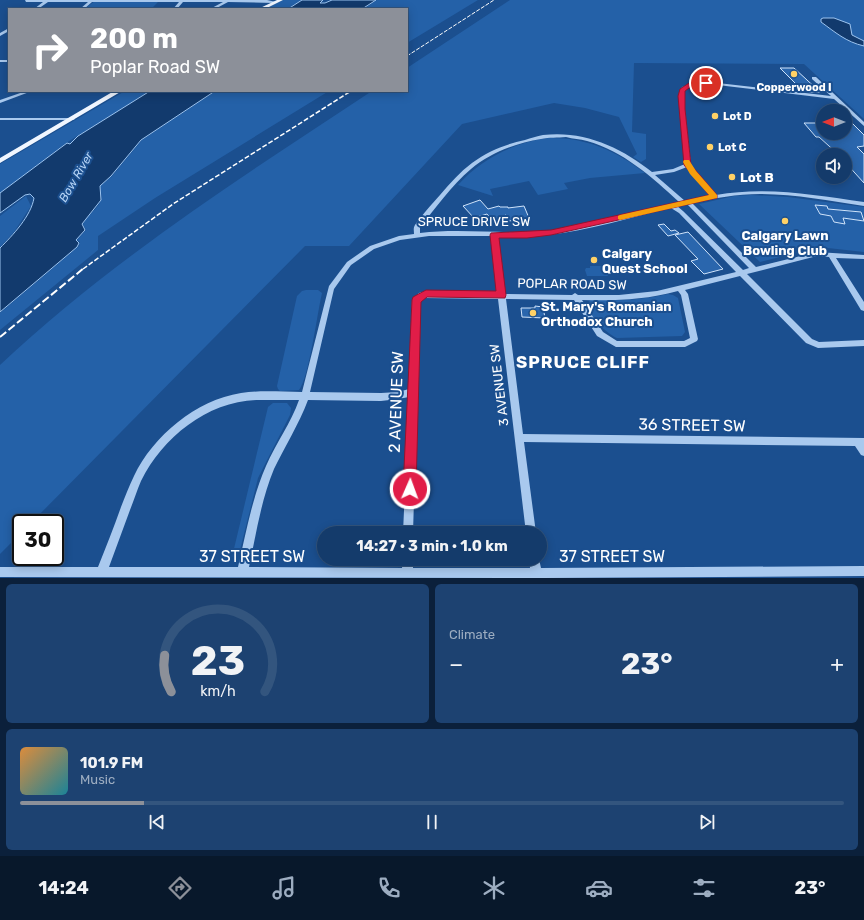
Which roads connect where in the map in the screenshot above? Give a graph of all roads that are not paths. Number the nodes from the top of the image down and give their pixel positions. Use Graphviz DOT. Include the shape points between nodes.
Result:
graph roads {
  1 [pos="47,0"];
  2 [pos="92,0"];
  3 [pos="137,0"];
  4 [pos="182,0"];
  5 [pos="227,0"];
  6 [pos="281,0"];
  7 [pos="26,1"];
  8 [pos="275,1"];
  9 [pos="37,8"];
  10 [pos="83,8"];
  11 [pos="176,8"];
  12 [pos="214,8"];
  13 [pos="263,8"];
  14 [pos="814,78"];
  15 [pos="27,92"];
  16 [pos="118,92"];
  17 [pos="834,98"];
  18 [pos="0,102"];
  19 [pos="0,119"];
  20 [pos="73,119"];
  21 [pos="864,125"];
  22 [pos="0,161"];
  23 [pos="688,165"];
  24 [pos="652,174"];
  25 [pos="714,196"];
  26 [pos="686,203"];
  27 [pos="864,204"];
  28 [pos="673,206"];
  29 [pos="417,234"];
  30 [pos="494,235"];
  31 [pos="830,254"];
  32 [pos="864,257"];
  33 [pos="754,269"];
  34 [pos="741,272"];
  35 [pos="680,288"];
  36 [pos="501,295"];
  37 [pos="575,296"];
  38 [pos="419,297"];
  39 [pos="864,308"];
  40 [pos="864,343"];
  41 [pos="412,392"];
  42 [pos="305,396"];
  43 [pos="519,438"];
  44 [pos="861,442"];
  45 [pos="864,452"];
  46 [pos="408,526"];
  47 [pos="530,526"];
  48 [pos="407,566"];
  49 [pos="535,566"];
  50 [pos="102,571"];
  51 [pos="864,571"];
  52 [pos="0,572"];
  53 [pos="407,572"];
  54 [pos="536,572"];
  55 [pos="241,575"];
  56 [pos="502,575"];
  57 [pos="784,575"];
  1 -- 2 [label="street"];
  1 -- 7 [label="street"];
  1 -- 9 [label="street"];
  2 -- 3 [label="street"];
  2 -- 10 [label="street"];
  3 -- 4 [label="street"];
  4 -- 5 [label="street"];
  4 -- 11 [label="street"];
  5 -- 8 [label="street"];
  5 -- 12 [label="street"];
  6 -- 8 [label="main road"];
  8 -- 13 [label="main road"];
  14 -- 17 [label="street"];
  15 -- 18 [label="street"];
  16 -- 20 [label="main road"];
  17 -- 21 [label="street"];
  17 -- 23 [label="street" via="712,83 688,86 682,90 681,96"];
  19 -- 20 [label="street"];
  20 -- 22 [label="main road"];
  23 -- 24 [label="street"];
  23 -- 25 [label="street"];
  24 -- 26 [label="street"];
  24 -- 29 [label="street" via="617,151 597,142 562,135 534,138 494,152 470,168 417,227"];
  25 -- 26 [label="street, SPRUCE DRIVE SW"];
  25 -- 27 [label="street, SPRUCE DRIVE SW" via="761,192"];
  26 -- 28 [label="street, SPRUCE DRIVE SW"];
  26 -- 33 [label="street"];
  28 -- 30 [label="street, SPRUCE DRIVE SW" via="551,233"];
  28 -- 34 [label="street"];
  29 -- 30 [label="street, SPRUCE DRIVE SW"];
  29 -- 42 [label="street, SPRUCE DRIVE SW" via="388,241 367,251 339,275 328,299"];
  30 -- 36 [label="street, 3 AVENUE SW"];
  31 -- 32 [label="street, POPLAR ROAD SW"];
  31 -- 33 [label="street, POPLAR ROAD SW" via="817,254"];
  31 -- 39 [label="street"];
  33 -- 34 [label="street, POPLAR ROAD SW"];
  34 -- 35 [label="street, POPLAR ROAD SW"];
  34 -- 40 [label="street" via="809,341 818,344"];
  35 -- 37 [label="street, POPLAR ROAD SW" via="657,294 619,298"];
  35 -- 37 [label="street" via="684,294 694,339 685,344 616,344 600,334"];
  36 -- 37 [label="street, POPLAR ROAD SW"];
  36 -- 38 [label="street, POPLAR ROAD SW" via="426,294"];
  36 -- 43 [label="street, 3 AVENUE SW"];
  38 -- 41 [label="street, 2 AVENUE SW" via="416,303"];
  41 -- 42 [label="street" via="404,395"];
  41 -- 46 [label="street, 2 AVENUE SW"];
  42 -- 50 [label="street" via="233,399 199,413 172,433 149,459 137,479"];
  42 -- 55 [label="street, SPRUCE DRIVE SW" via="298,415 270,468 258,503"];
  43 -- 44 [label="street, 36 STREET SW"];
  43 -- 47 [label="street, 3 AVENUE SW"];
  44 -- 45 [label="street"];
  48 -- 53 [label="street"];
  49 -- 54 [label="street"];
  50 -- 52 [label="street, 37 STREET SW"];
  50 -- 55 [label="street, 37 STREET SW"];
  51 -- 57 [label="street, 37 STREET SW"];
  53 -- 55 [label="street, 37 STREET SW"];
  53 -- 56 [label="street, 37 STREET SW"];
  54 -- 56 [label="street, 37 STREET SW"];
  54 -- 57 [label="street, 37 STREET SW"];
}
